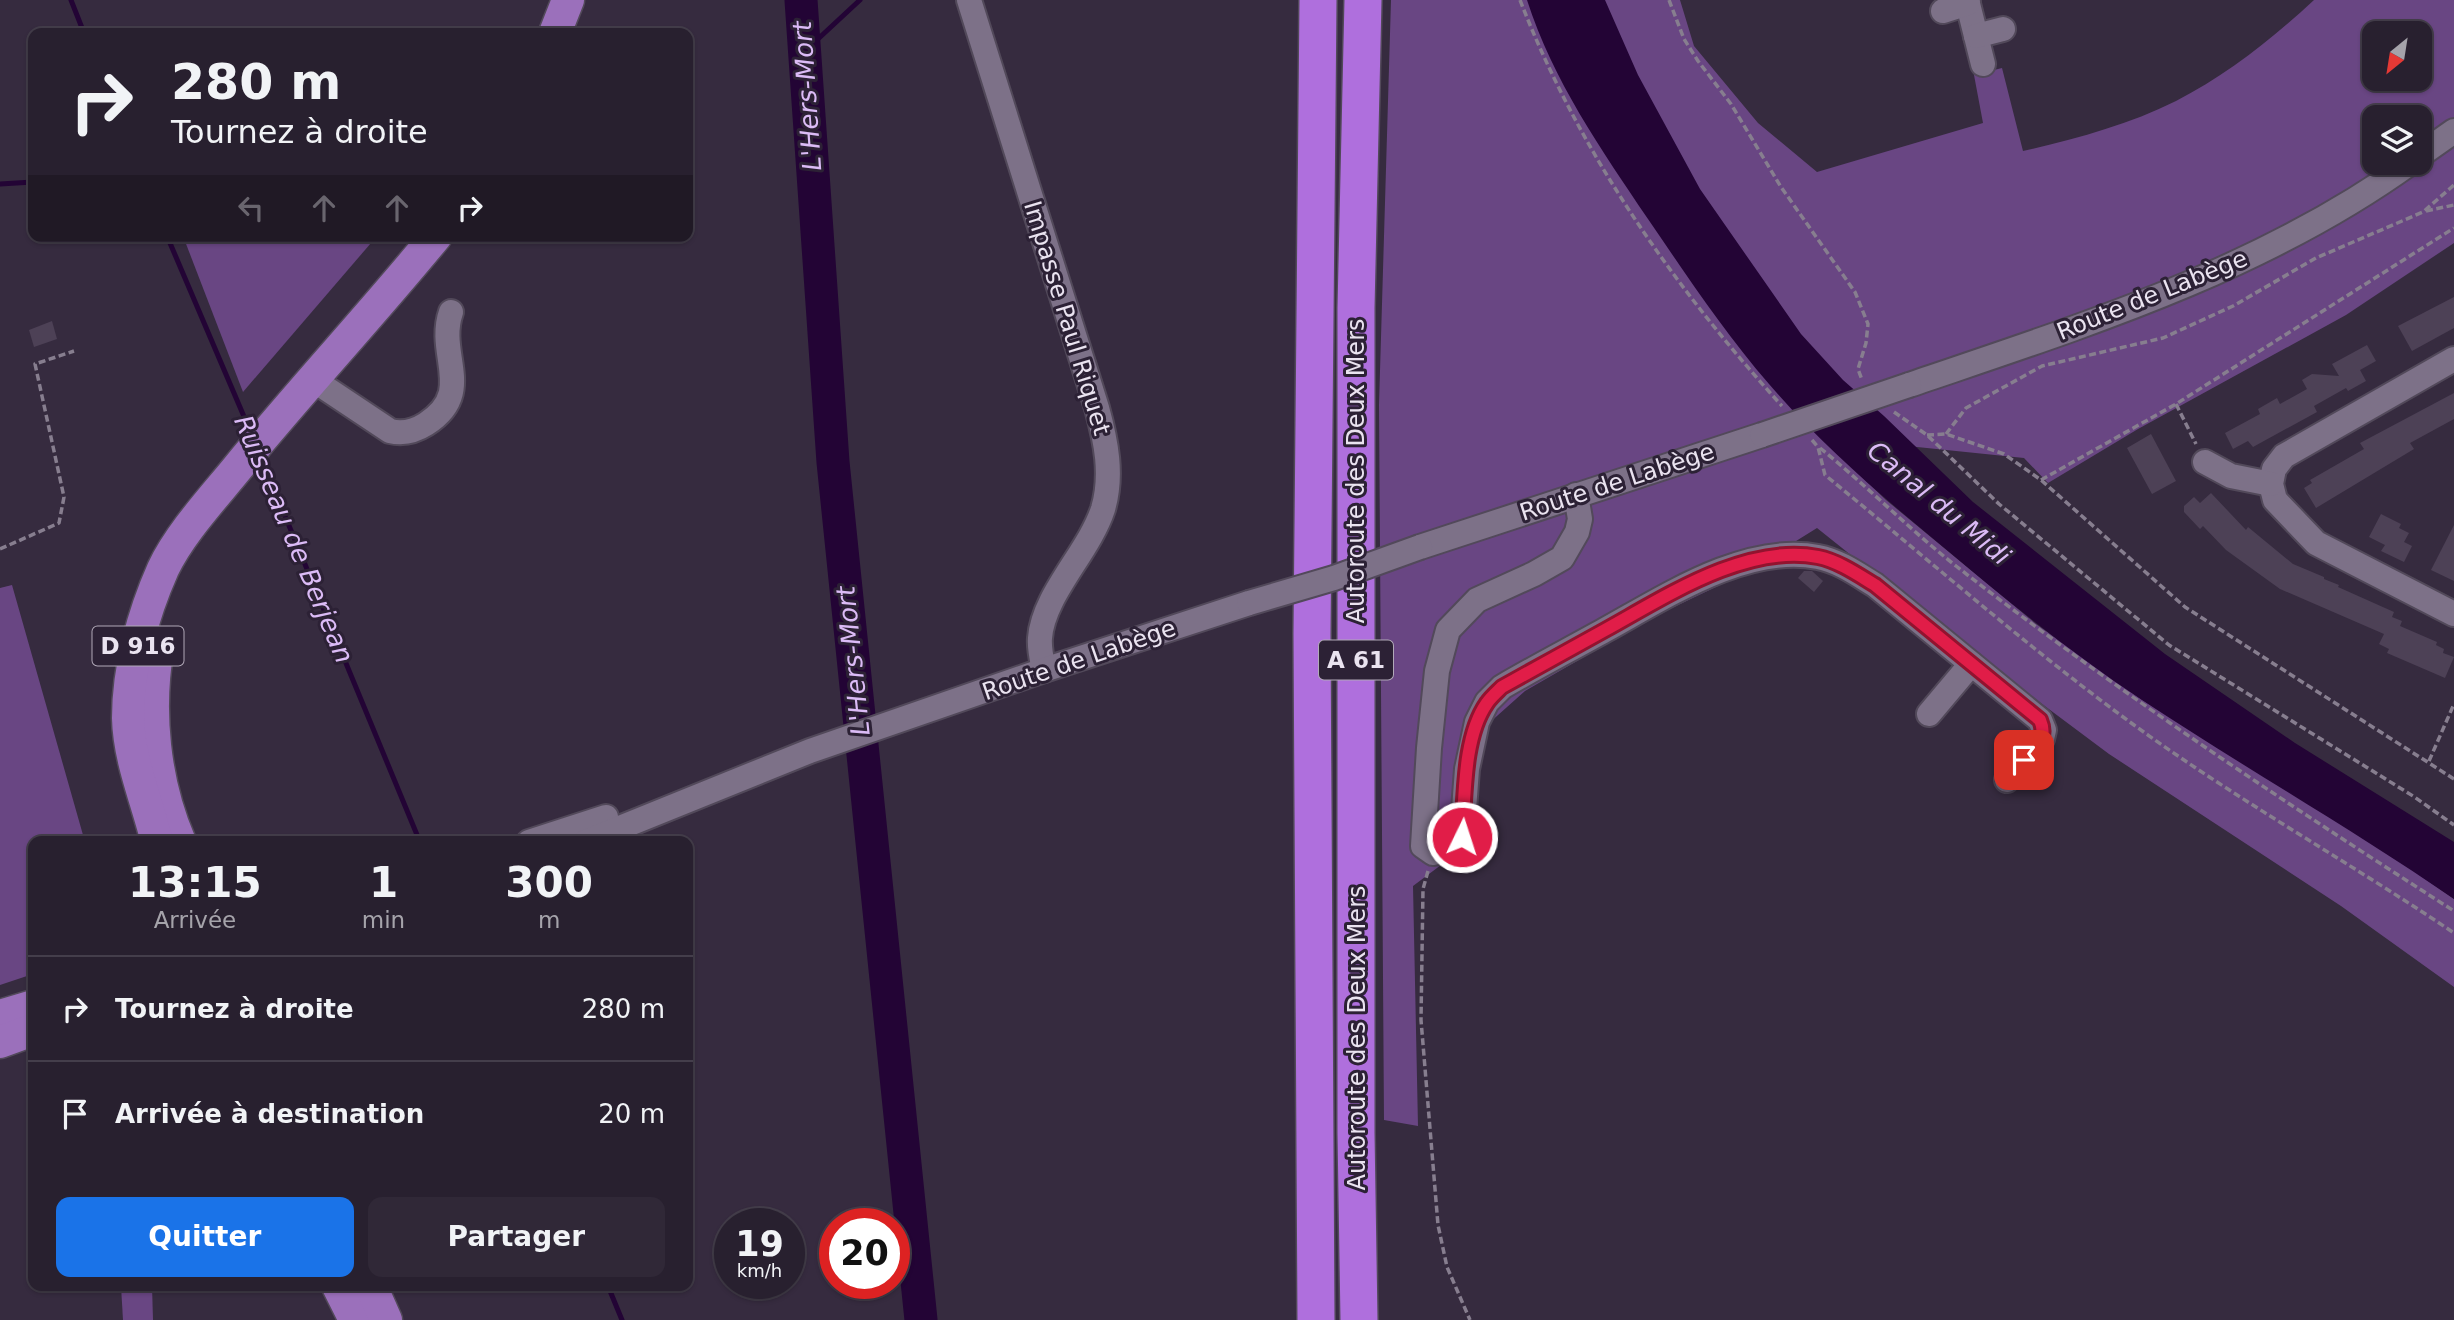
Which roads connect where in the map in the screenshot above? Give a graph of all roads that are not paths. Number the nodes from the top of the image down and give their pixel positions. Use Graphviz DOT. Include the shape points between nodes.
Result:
graph roads {
  1 [pos="568,0"];
  2 [pos="969,0"];
  3 [pos="1318,0"];
  4 [pos="1363,0"];
  5 [pos="1967,2"];
  6 [pos="1943,10"];
  7 [pos="557,28"];
  8 [pos="2003,29"];
  9 [pos="1976,36"];
  10 [pos="1983,64"];
  11 [pos="2454,131"];
  12 [pos="2432,147"];
  13 [pos="2394,175"];
  14 [pos="431,242"];
  15 [pos="451,312"];
  16 [pos="2454,359"];
  17 [pos="312,379"];
  18 [pos="2204,462"];
  19 [pos="233,474"];
  20 [pos="2271,484"];
  21 [pos="1576,495"];
  22 [pos="2454,614"];
  23 [pos="1971,664"];
  24 [pos="1044,670"];
  25 [pos="1928,715"];
  26 [pos="807,753"];
  27 [pos="2007,780"];
  28 [pos="155,836"];
  29 [pos="177,836"];
  30 [pos="548,836"];
  31 [pos="599,836"];
  32 [pos="340,1291"];
  33 [pos="372,1291"];
  34 [pos="355,1320"];
  35 [pos="386,1320"];
  36 [pos="1315,1320"];
  37 [pos="1359,1320"];
  1 -- 7 [label="main road"];
  2 -- 24 [label="street, Impasse Paul Riquet" via="1097,408 1108,460 1097,526 1046,613 1040,639"];
  3 -- 36 [label="highway, Autoroute des Deux Mers / A 61" via="1312,634"];
  4 -- 37 [label="highway, Autoroute des Deux Mers / A 61" via="1356,309"];
  5 -- 6 [label="street"];
  5 -- 9 [label="street"];
  8 -- 9 [label="street"];
  9 -- 10 [label="street"];
  11 -- 12 [label="street"];
  13 -- 21 [label="street, Route de Labège, bridge" via="2309,226 2209,276 2101,320"];
  14 -- 17 [label="main road, D 916"];
  15 -- 17 [label="street" via="447,333 453,390 438,414 418,428 390,431"];
  16 -- 20 [label="street" via="2284,456"];
  17 -- 19 [label="main road, D 916"];
  18 -- 20 [label="street" via="2231,476"];
  19 -- 28 [label="main road, D 916" via="164,566 144,616 128,717 131,747"];
  19 -- 29 [label="main road, D 916" via="177,578 163,614 155,664 152,716 160,777"];
  20 -- 22 [label="street" via="2275,500 2316,543"];
  21 -- 23 [label="street" via="1580,519 1562,558 1477,600 1448,630 1437,671 1429,748 1423,846 1433,853 1452,849 1462,837 1467,769 1477,722 1487,702 1502,687 1707,576 1787,555 1819,557 1875,585"];
  21 -- 24 [label="street, Route de Labège, bridge"];
  23 -- 25 [label="street"];
  23 -- 27 [label="street" via="2040,720 2044,730 2042,739"];
  24 -- 26 [label="street, Route de Labège"];
  26 -- 30 [label="street, Route de Labège"];
  26 -- 31 [label="street, Route de Labège"];
  32 -- 34 [label="main road"];
  33 -- 35 [label="main road"];
}
